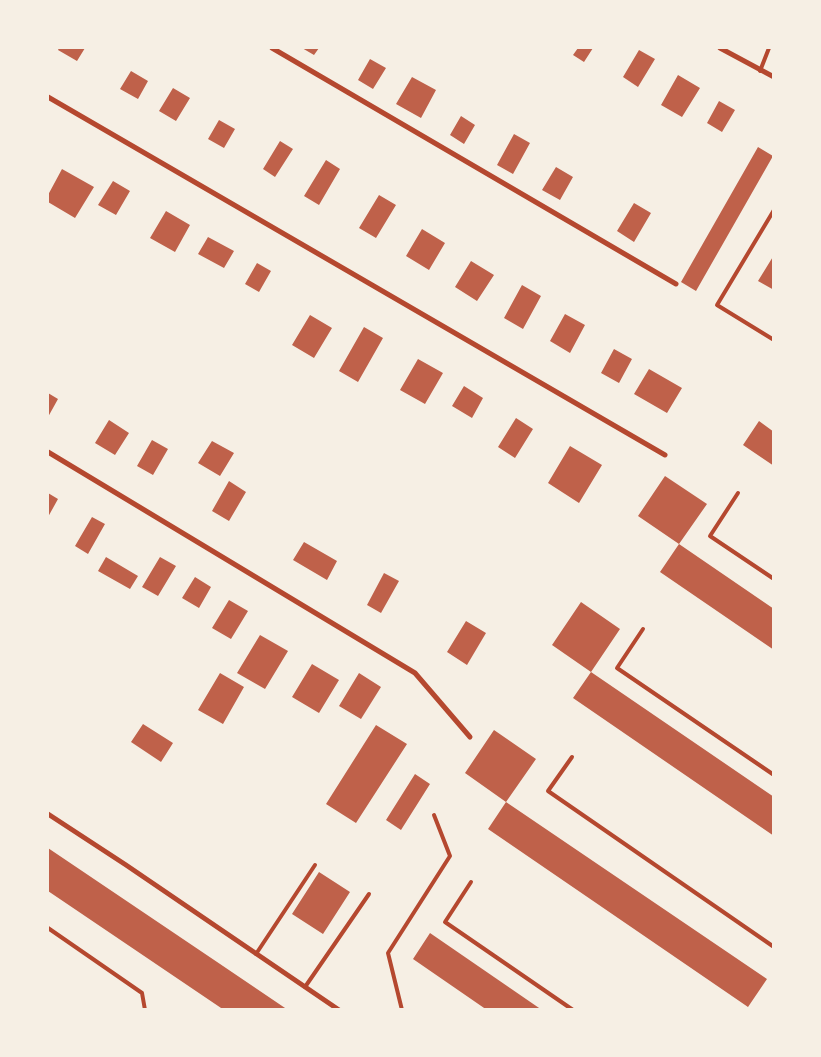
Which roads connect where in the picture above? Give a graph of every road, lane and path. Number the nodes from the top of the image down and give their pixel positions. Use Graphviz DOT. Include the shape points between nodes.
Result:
graph roads {
  1 [pos="272,48"];
  2 [pos="720,48"];
  3 [pos="769,48"];
  4 [pos="760,71"];
  5 [pos="774,77"];
  6 [pos="48,96"];
  7 [pos="774,210"];
  8 [pos="676,284"];
  9 [pos="774,340"];
  10 [pos="48,452"];
  11 [pos="666,455"];
  12 [pos="738,493"];
  13 [pos="774,579"];
  14 [pos="643,629"];
  15 [pos="470,737"];
  16 [pos="572,757"];
  17 [pos="774,774"];
  18 [pos="48,814"];
  19 [pos="434,815"];
  20 [pos="315,865"];
  21 [pos="471,882"];
  22 [pos="369,894"];
  23 [pos="48,928"];
  24 [pos="774,947"];
  25 [pos="256,954"];
  26 [pos="305,987"];
  27 [pos="145,1010"];
  28 [pos="339,1010"];
  29 [pos="402,1010"];
  30 [pos="573,1010"];
  1 -- 8 [label="street"];
  2 -- 4 [label="street"];
  3 -- 4 [label="lane"];
  4 -- 5 [label="street"];
  6 -- 11 [label="street"];
  7 -- 9 [label="lane" via="717,305"];
  10 -- 15 [label="street" via="415,673"];
  12 -- 13 [label="lane" via="710,536"];
  14 -- 17 [label="lane" via="617,668"];
  16 -- 24 [label="lane" via="548,792"];
  18 -- 25 [label="street"];
  19 -- 29 [label="lane" via="450,856 388,953"];
  20 -- 25 [label="lane"];
  21 -- 30 [label="lane" via="445,922"];
  22 -- 26 [label="lane"];
  23 -- 27 [label="lane" via="142,993"];
  25 -- 26 [label="street"];
  26 -- 28 [label="street"];
}
